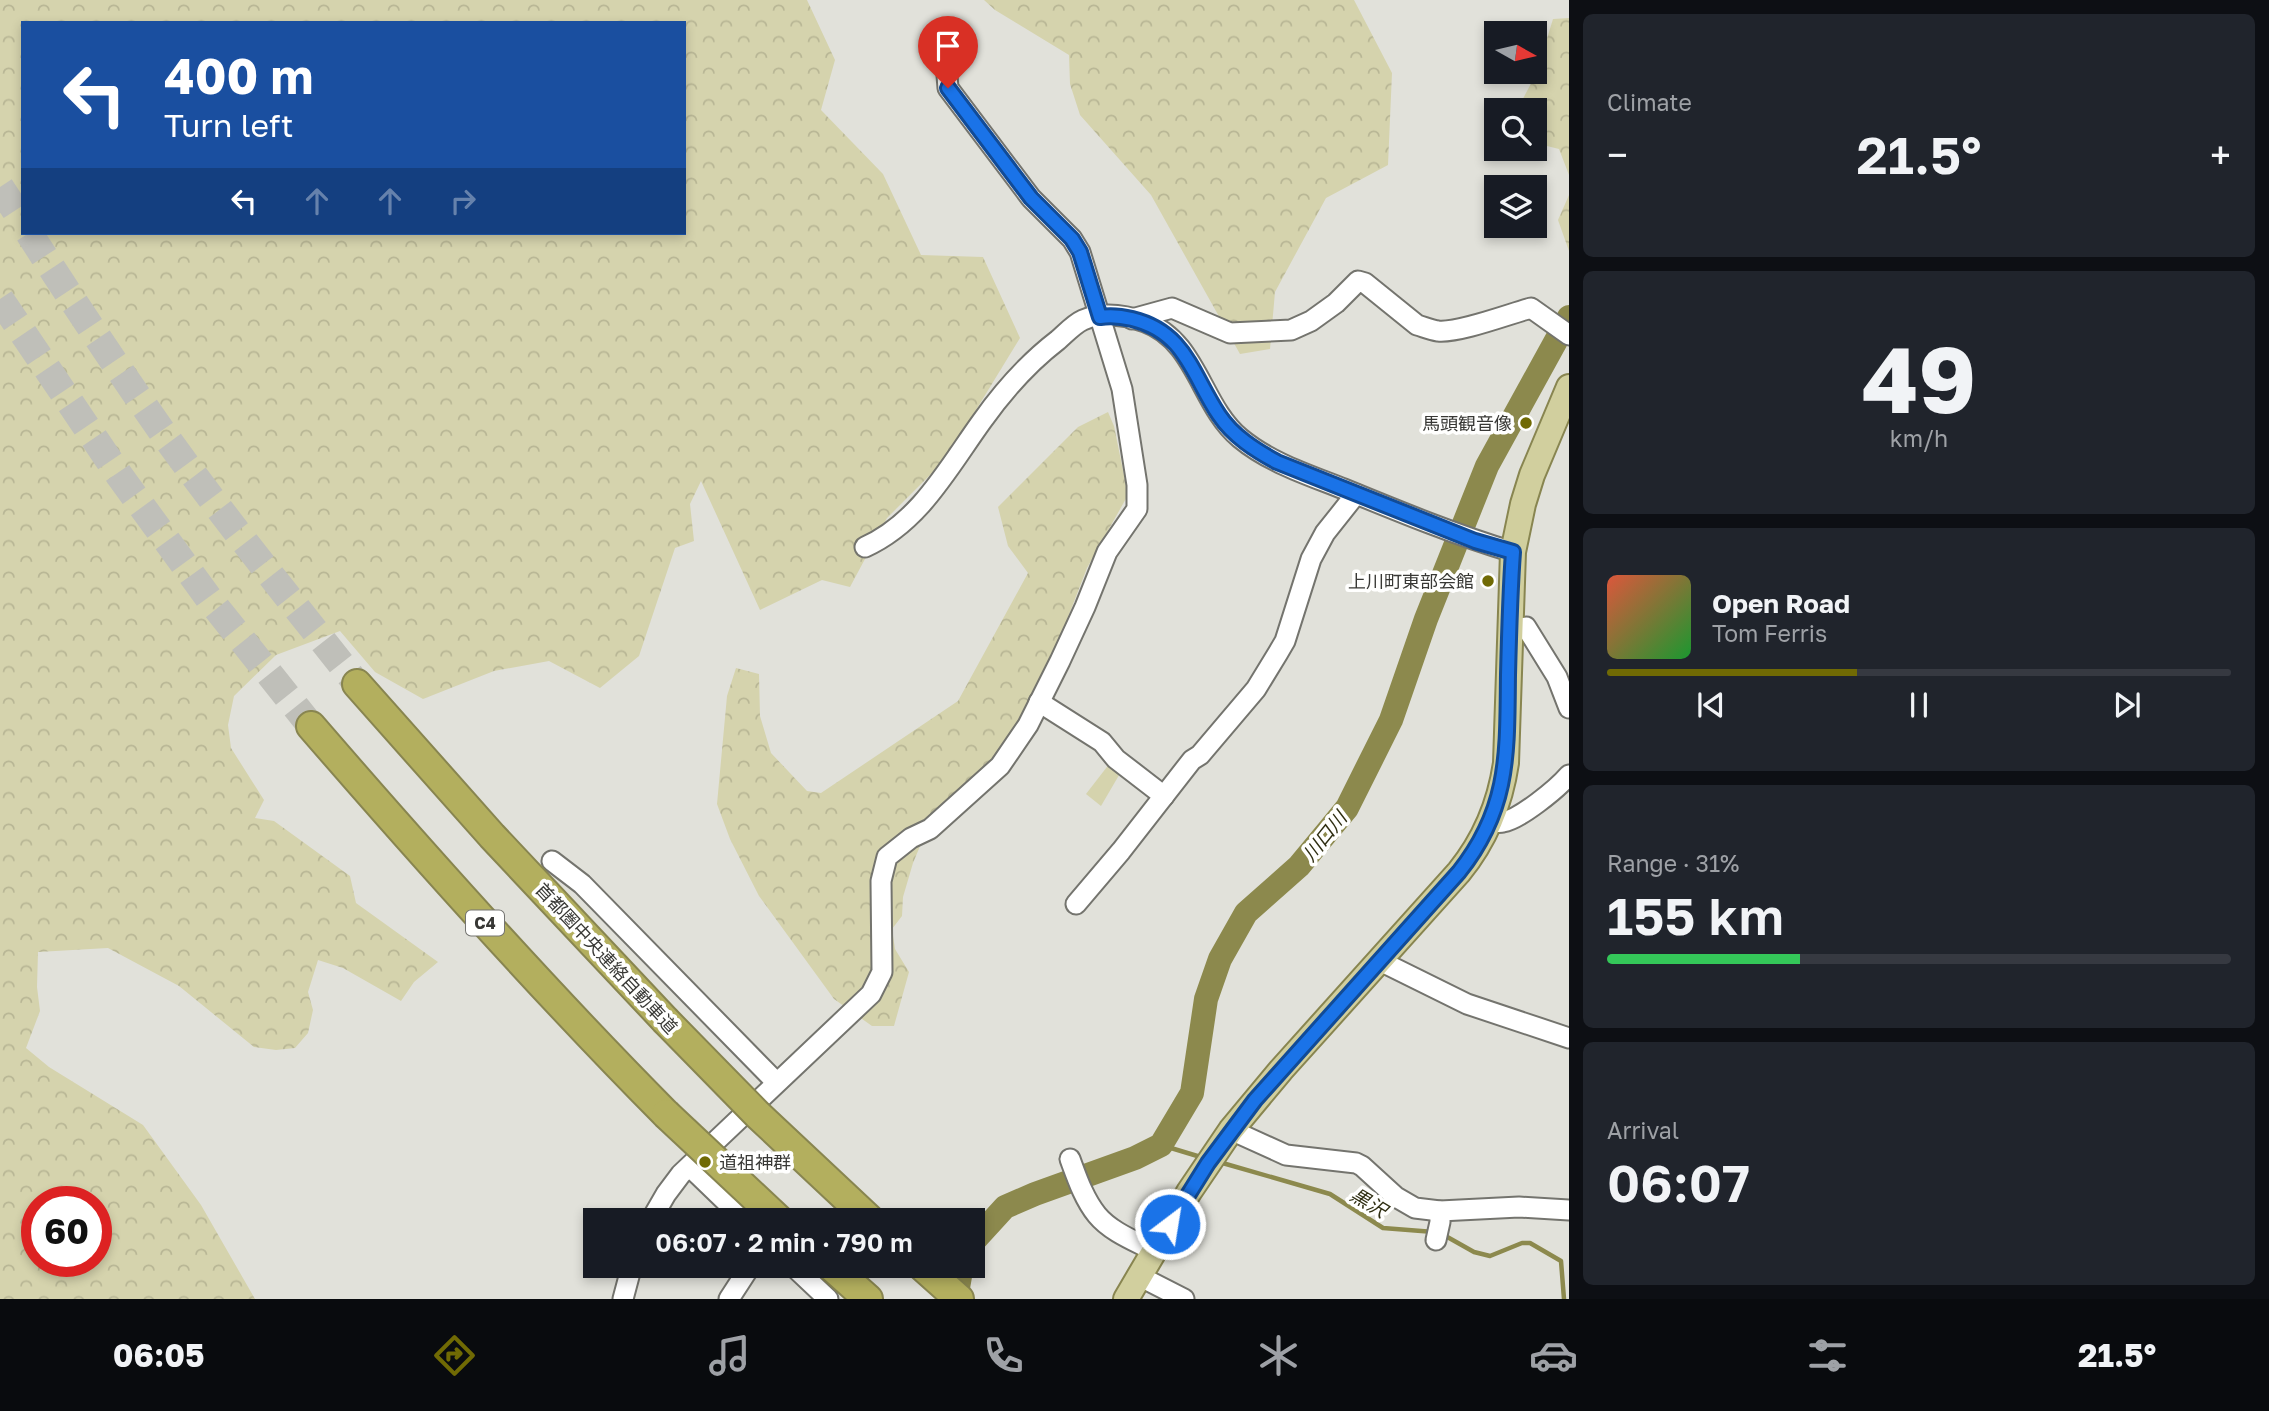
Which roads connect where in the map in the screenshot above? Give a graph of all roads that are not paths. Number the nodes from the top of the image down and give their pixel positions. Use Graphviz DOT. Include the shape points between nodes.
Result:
graph roads {
  1 [pos="953,31"];
  2 [pos="1100,317"];
  3 [pos="1132,319"];
  4 [pos="1569,335"];
  5 [pos="1569,387"];
  6 [pos="1356,494"];
  7 [pos="865,547"];
  8 [pos="1513,552"];
  9 [pos="1509,631"];
  10 [pos="356,684"];
  11 [pos="1039,702"];
  12 [pos="1569,708"];
  13 [pos="311,726"];
  14 [pos="1569,775"];
  15 [pos="1164,796"];
  16 [pos="1491,822"];
  17 [pos="552,862"];
  18 [pos="1076,904"];
  19 [pos="1378,960"];
  20 [pos="1569,1038"];
  21 [pos="776,1082"];
  22 [pos="1227,1136"];
  23 [pos="1070,1159"];
  24 [pos="690,1167"];
  25 [pos="658,1208"];
  26 [pos="733,1208"];
  27 [pos="766,1208"];
  28 [pos="857,1208"];
  29 [pos="1569,1210"];
  30 [pos="1154,1251"];
  31 [pos="1139,1276"];
  32 [pos="629,1278"];
  33 [pos="743,1278"];
  34 [pos="806,1278"];
  35 [pos="845,1278"];
  36 [pos="936,1278"];
  37 [pos="624,1299"];
  38 [pos="729,1299"];
  39 [pos="828,1299"];
  40 [pos="868,1299"];
  41 [pos="959,1299"];
  42 [pos="1126,1299"];
  43 [pos="1184,1299"];
  1 -- 2 [label="street" via="945,50 948,88 1031,198 1072,239"];
  2 -- 3 [label="street" via="1114,314"];
  2 -- 7 [label="street" via="1082,320 1009,385 927,499 902,525"];
  2 -- 11 [label="street" via="1122,388 1137,509 1107,552"];
  3 -- 4 [label="street" via="1172,308 1230,333 1291,330 1328,309 1358,281 1417,325 1441,331 1531,308"];
  3 -- 6 [label="street" via="1167,334 1238,437 1277,462"];
  5 -- 8 [label="main road" via="1532,475"];
  6 -- 8 [label="street"];
  6 -- 15 [label="street" via="1311,559 1285,641 1256,689"];
  8 -- 9 [label="main road"];
  9 -- 12 [label="street" via="1526,626 1557,677"];
  9 -- 16 [label="main road" via="1506,763"];
  10 -- 28 [label="highway, 首都圏中央連絡自動車道, bridge" via="665,1020"];
  11 -- 15 [label="street" via="1102,742 1116,759"];
  11 -- 21 [label="street" via="1000,766 930,829 887,857 881,881 882,972 871,994"];
  13 -- 27 [label="highway, C4, bridge" via="595,1042"];
  14 -- 16 [label="street" via="1521,813"];
  15 -- 18 [label="street"];
  16 -- 19 [label="main road" via="1464,867"];
  17 -- 21 [label="street" via="582,884"];
  19 -- 20 [label="street" via="1467,1004"];
  19 -- 22 [label="main road"];
  21 -- 24 [label="street"];
  22 -- 29 [label="street" via="1286,1155 1356,1163 1438,1224 1519,1206"];
  22 -- 30 [label="main road"];
  23 -- 30 [label="street" via="1097,1215"];
  24 -- 25 [label="street"];
  24 -- 26 [label="street"];
  30 -- 31 [label="main road"];
  31 -- 42 [label="main road"];
  31 -- 43 [label="street"];
  32 -- 37 [label="street"];
  33 -- 38 [label="street"];
  34 -- 39 [label="street"];
  35 -- 40 [label="highway"];
  36 -- 41 [label="highway"];
}
